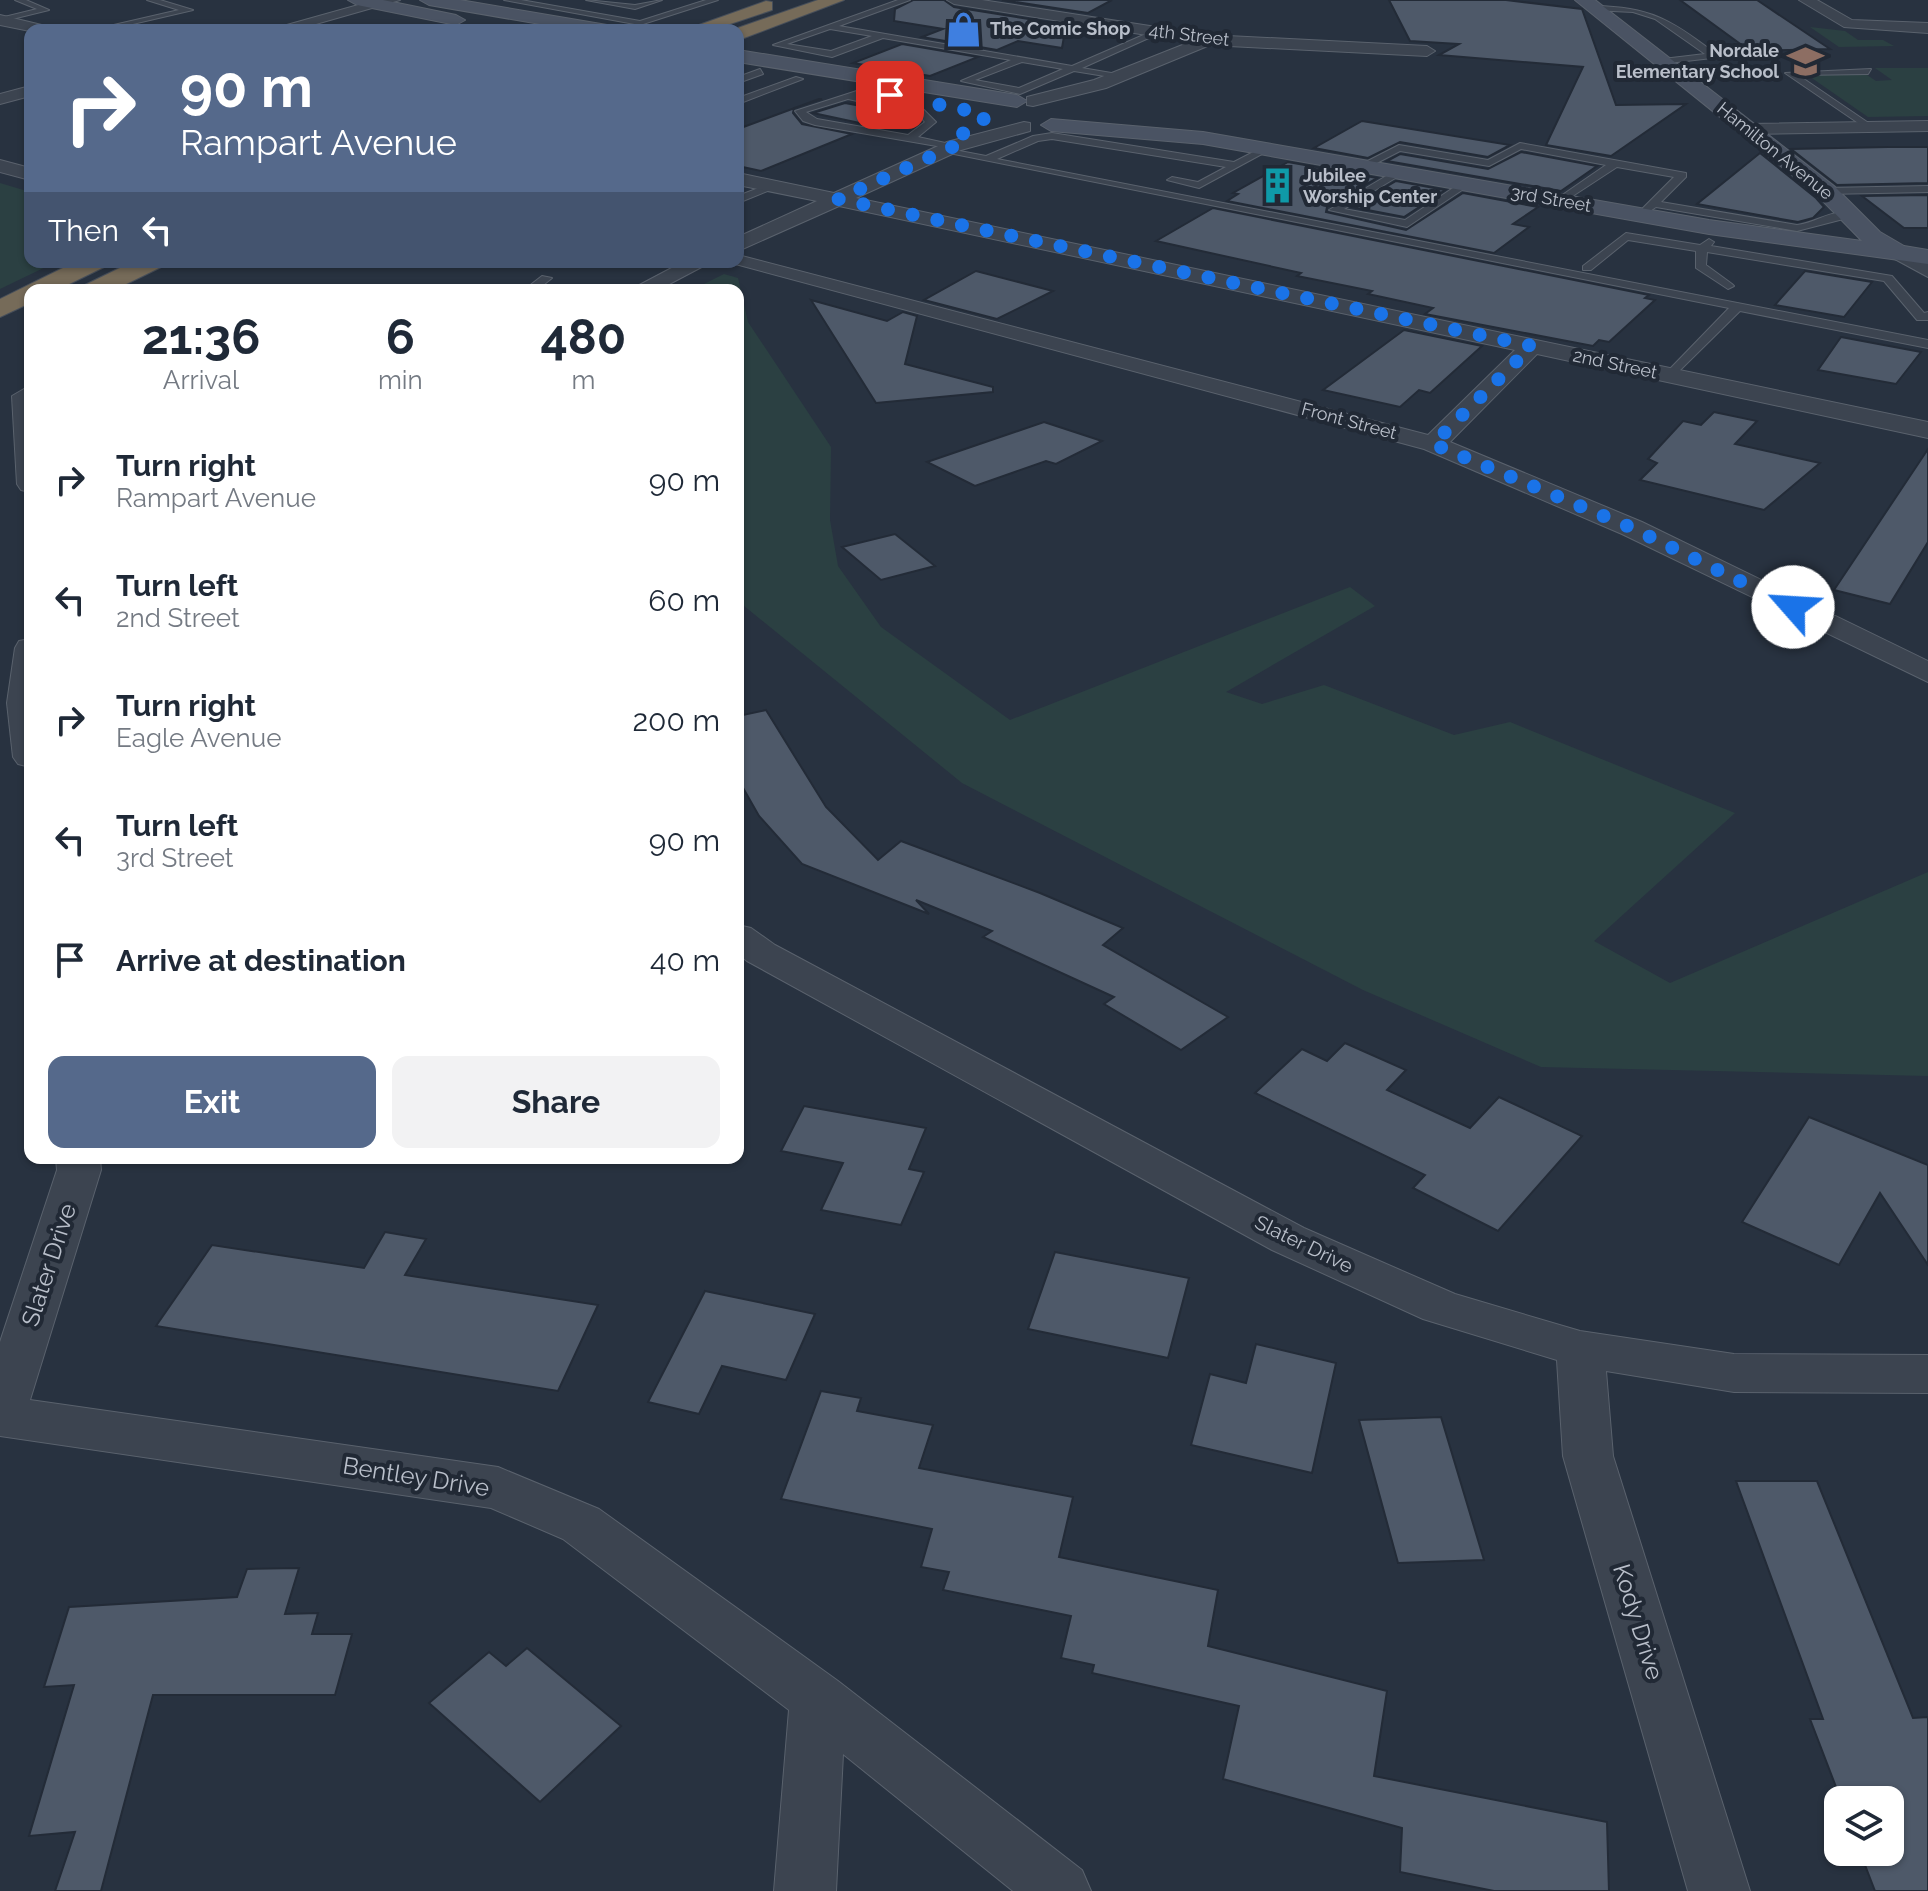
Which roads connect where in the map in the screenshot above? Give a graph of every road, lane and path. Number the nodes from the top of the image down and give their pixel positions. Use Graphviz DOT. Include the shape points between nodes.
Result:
graph roads {
  1 [pos="19,0"];
  2 [pos="151,0"];
  3 [pos="357,0"];
  4 [pos="429,0"];
  5 [pos="590,0"];
  6 [pos="658,0"];
  7 [pos="714,0"];
  8 [pos="784,0"];
  9 [pos="835,0"];
  10 [pos="906,0"];
  11 [pos="954,0"];
  12 [pos="1806,0"];
  13 [pos="385,2"];
  14 [pos="1590,4"];
  15 [pos="624,5"];
  16 [pos="547,7"];
  17 [pos="512,15"];
  18 [pos="593,15"];
  19 [pos="0,20"];
  20 [pos="124,24"];
  21 [pos="300,24"];
  22 [pos="569,24"];
  23 [pos="712,24"];
  24 [pos="24,25"];
  25 [pos="830,27"];
  26 [pos="1928,28"];
  27 [pos="744,32"];
  28 [pos="1158,32"];
  29 [pos="883,35"];
  30 [pos="1208,40"];
  31 [pos="1427,51"];
  32 [pos="744,57"];
  33 [pos="1021,59"];
  34 [pos="1663,62"];
  35 [pos="1073,68"];
  36 [pos="744,69"];
  37 [pos="1868,71"];
  38 [pos="760,72"];
  39 [pos="1120,77"];
  40 [pos="744,78"];
  41 [pos="799,79"];
  42 [pos="1100,84"];
  43 [pos="24,93"];
  44 [pos="858,94"];
  45 [pos="0,99"];
  46 [pos="744,99"];
  47 [pos="1025,101"];
  48 [pos="1072,112"];
  49 [pos="983,116"];
  50 [pos="1051,125"];
  51 [pos="1867,126"];
  52 [pos="1928,126"];
  53 [pos="1024,127"];
  54 [pos="1749,129"];
  55 [pos="912,137"];
  56 [pos="1203,138"];
  57 [pos="952,147"];
  58 [pos="1266,149"];
  59 [pos="1009,150"];
  60 [pos="1038,155"];
  61 [pos="988,159"];
  62 [pos="1489,163"];
  63 [pos="1615,164"];
  64 [pos="1235,165"];
  65 [pos="0,166"];
  66 [pos="1363,166"];
  67 [pos="24,172"];
  68 [pos="1398,172"];
  69 [pos="1155,177"];
  70 [pos="744,180"];
  71 [pos="1459,183"];
  72 [pos="771,186"];
  73 [pos="1928,189"];
  74 [pos="1826,191"];
  75 [pos="744,197"];
  76 [pos="838,199"];
  77 [pos="1562,200"];
  78 [pos="1647,209"];
  79 [pos="1850,216"];
  80 [pos="1725,229"];
  81 [pos="744,242"];
  82 [pos="1702,249"];
  83 [pos="1900,254"];
  84 [pos="1928,257"];
  85 [pos="744,263"];
  86 [pos="83,268"];
  87 [pos="140,268"];
  88 [pos="687,268"];
  89 [pos="1587,268"];
  90 [pos="1928,271"];
  91 [pos="546,278"];
  92 [pos="49,284"];
  93 [pos="106,284"];
  94 [pos="538,284"];
  95 [pos="654,284"];
  96 [pos="1728,286"];
  97 [pos="24,303"];
  98 [pos="1739,305"];
  99 [pos="1928,316"];
  100 [pos="13,321"];
  101 [pos="1928,344"];
  102 [pos="1532,346"];
  103 [pos="1670,376"];
  104 [pos="1928,430"];
  105 [pos="1433,444"];
  106 [pos="1928,673"];
  107 [pos="744,940"];
  108 [pos="78,1164"];
  109 [pos="1580,1349"];
  110 [pos="1928,1374"];
  111 [pos="0,1416"];
  112 [pos="818,1699"];
  113 [pos="805,1891"];
  114 [pos="1060,1891"];
  115 [pos="1719,1891"];
  1 -- 19 [label="lane" via="45,10"];
  2 -- 20 [label="lane" via="189,10"];
  3 -- 13 [label="street"];
  4 -- 17 [label="street"];
  5 -- 15 [label="lane"];
  6 -- 15 [label="lane"];
  7 -- 18 [label="lane" via="640,23"];
  8 -- 23 [label="highway"];
  9 -- 27 [label="highway"];
  10 -- 25 [label="lane"];
  11 -- 28 [label="street, 4th Street"];
  12 -- 26 [label="street" via="1849,24"];
  13 -- 17 [label="street"];
  13 -- 21 [label="street"];
  14 -- 34 [label="street, Hamilton Avenue"];
  14 -- 34 [label="lane" via="1655,13 1709,53 1696,61"];
  15 -- 18 [label="lane"];
  16 -- 17 [label="lane"];
  16 -- 17 [label="lane"];
  16 -- 18 [label="lane"];
  17 -- 22 [label="street"];
  19 -- 24 [label="street"];
  25 -- 29 [label="lane"];
  25 -- 29 [label="lane" via="777,45 832,54"];
  28 -- 30 [label="street, 4th Street"];
  28 -- 35 [label="lane"];
  29 -- 33 [label="lane"];
  30 -- 31 [label="street, 4th Street"];
  30 -- 39 [label="street"];
  32 -- 47 [label="street"];
  33 -- 35 [label="lane"];
  33 -- 35 [label="lane" via="965,81 1020,91"];
  34 -- 54 [label="street, Hamilton Avenue"];
  35 -- 39 [label="lane"];
  36 -- 38 [label="street"];
  37 -- 51 [label="lane" via="1789,73"];
  38 -- 40 [label="lane"];
  38 -- 41 [label="street"];
  39 -- 42 [label="street"];
  41 -- 44 [label="street"];
  41 -- 46 [label="lane"];
  42 -- 47 [label="street"];
  42 -- 48 [label="street" via="1102,88 1082,97"];
  43 -- 45 [label="street"];
  44 -- 49 [label="street"];
  44 -- 55 [label="lane" via="921,112 931,122"];
  44 -- 55 [label="lane" via="800,111 815,122"];
  47 -- 48 [label="street, 3rd Street"];
  47 -- 49 [label="street" via="997,104"];
  48 -- 50 [label="street" via="1071,118"];
  48 -- 56 [label="street, 3rd Street"];
  49 -- 53 [label="street"];
  49 -- 57 [label="street"];
  50 -- 53 [label="street"];
  50 -- 56 [label="street, 3rd Street"];
  51 -- 52 [label="street"];
  51 -- 54 [label="street"];
  53 -- 57 [label="street"];
  54 -- 74 [label="street, Hamilton Avenue"];
  55 -- 57 [label="lane"];
  56 -- 58 [label="street, 3rd Street"];
  57 -- 61 [label="lane"];
  57 -- 76 [label="street"];
  58 -- 64 [label="lane"];
  58 -- 66 [label="street, 3rd Street"];
  59 -- 60 [label="lane"];
  59 -- 61 [label="lane"];
  59 -- 64 [label="lane" via="1036,138 1067,137"];
  61 -- 98 [label="lane"];
  62 -- 63 [label="lane" via="1520,146"];
  62 -- 66 [label="lane" via="1399,148"];
  62 -- 71 [label="lane"];
  63 -- 77 [label="lane"];
  63 -- 78 [label="lane" via="1682,175"];
  64 -- 69 [label="lane" via="1199,185"];
  65 -- 67 [label="street"];
  66 -- 68 [label="street, 3rd Street"];
  68 -- 71 [label="street, 3rd Street"];
  68 -- 71 [label="lane" via="1334,210 1407,224"];
  70 -- 72 [label="street, 2nd Street"];
  71 -- 77 [label="street, 3rd Street"];
  72 -- 75 [label="lane"];
  72 -- 76 [label="street, 2nd Street"];
  73 -- 74 [label="lane"];
  74 -- 79 [label="street, Hamilton Avenue"];
  76 -- 81 [label="street"];
  76 -- 102 [label="street, 2nd Street"];
  77 -- 78 [label="street, 3rd Street"];
  78 -- 79 [label="lane" via="1810,227 1828,214"];
  78 -- 80 [label="street, 3rd Street"];
  79 -- 83 [label="street, Hamilton Avenue"];
  80 -- 82 [label="lane"];
  80 -- 83 [label="street, 3rd Street"];
  82 -- 89 [label="lane" via="1626,236"];
  82 -- 96 [label="lane" via="1700,266"];
  82 -- 99 [label="lane" via="1888,278 1921,317"];
  83 -- 84 [label="street, 3rd Street"];
  83 -- 90 [label="street, Hamilton Avenue"];
  85 -- 105 [label="street, Front Street"];
  86 -- 92 [label="highway"];
  87 -- 93 [label="highway"];
  88 -- 95 [label="street"];
  91 -- 94 [label="lane"];
  97 -- 100 [label="highway"];
  98 -- 101 [label="lane"];
  98 -- 103 [label="lane"];
  102 -- 103 [label="street, 2nd Street"];
  102 -- 105 [label="street"];
  103 -- 104 [label="street, 2nd Street"];
  105 -- 106 [label="street, Front Street" via="1632,528"];
  107 -- 109 [label="street, Slater Drive" via="1288,1239 1440,1307"];
  108 -- 111 [label="street, Slater Drive"];
  109 -- 110 [label="street, Slater Drive" via="1734,1373"];
  109 -- 115 [label="street, Kody Drive" via="1588,1456"];
  111 -- 112 [label="street, Bentley Drive" via="498,1488 581,1524"];
  112 -- 113 [label="street"];
  112 -- 114 [label="street, Bentley Drive"];
}
